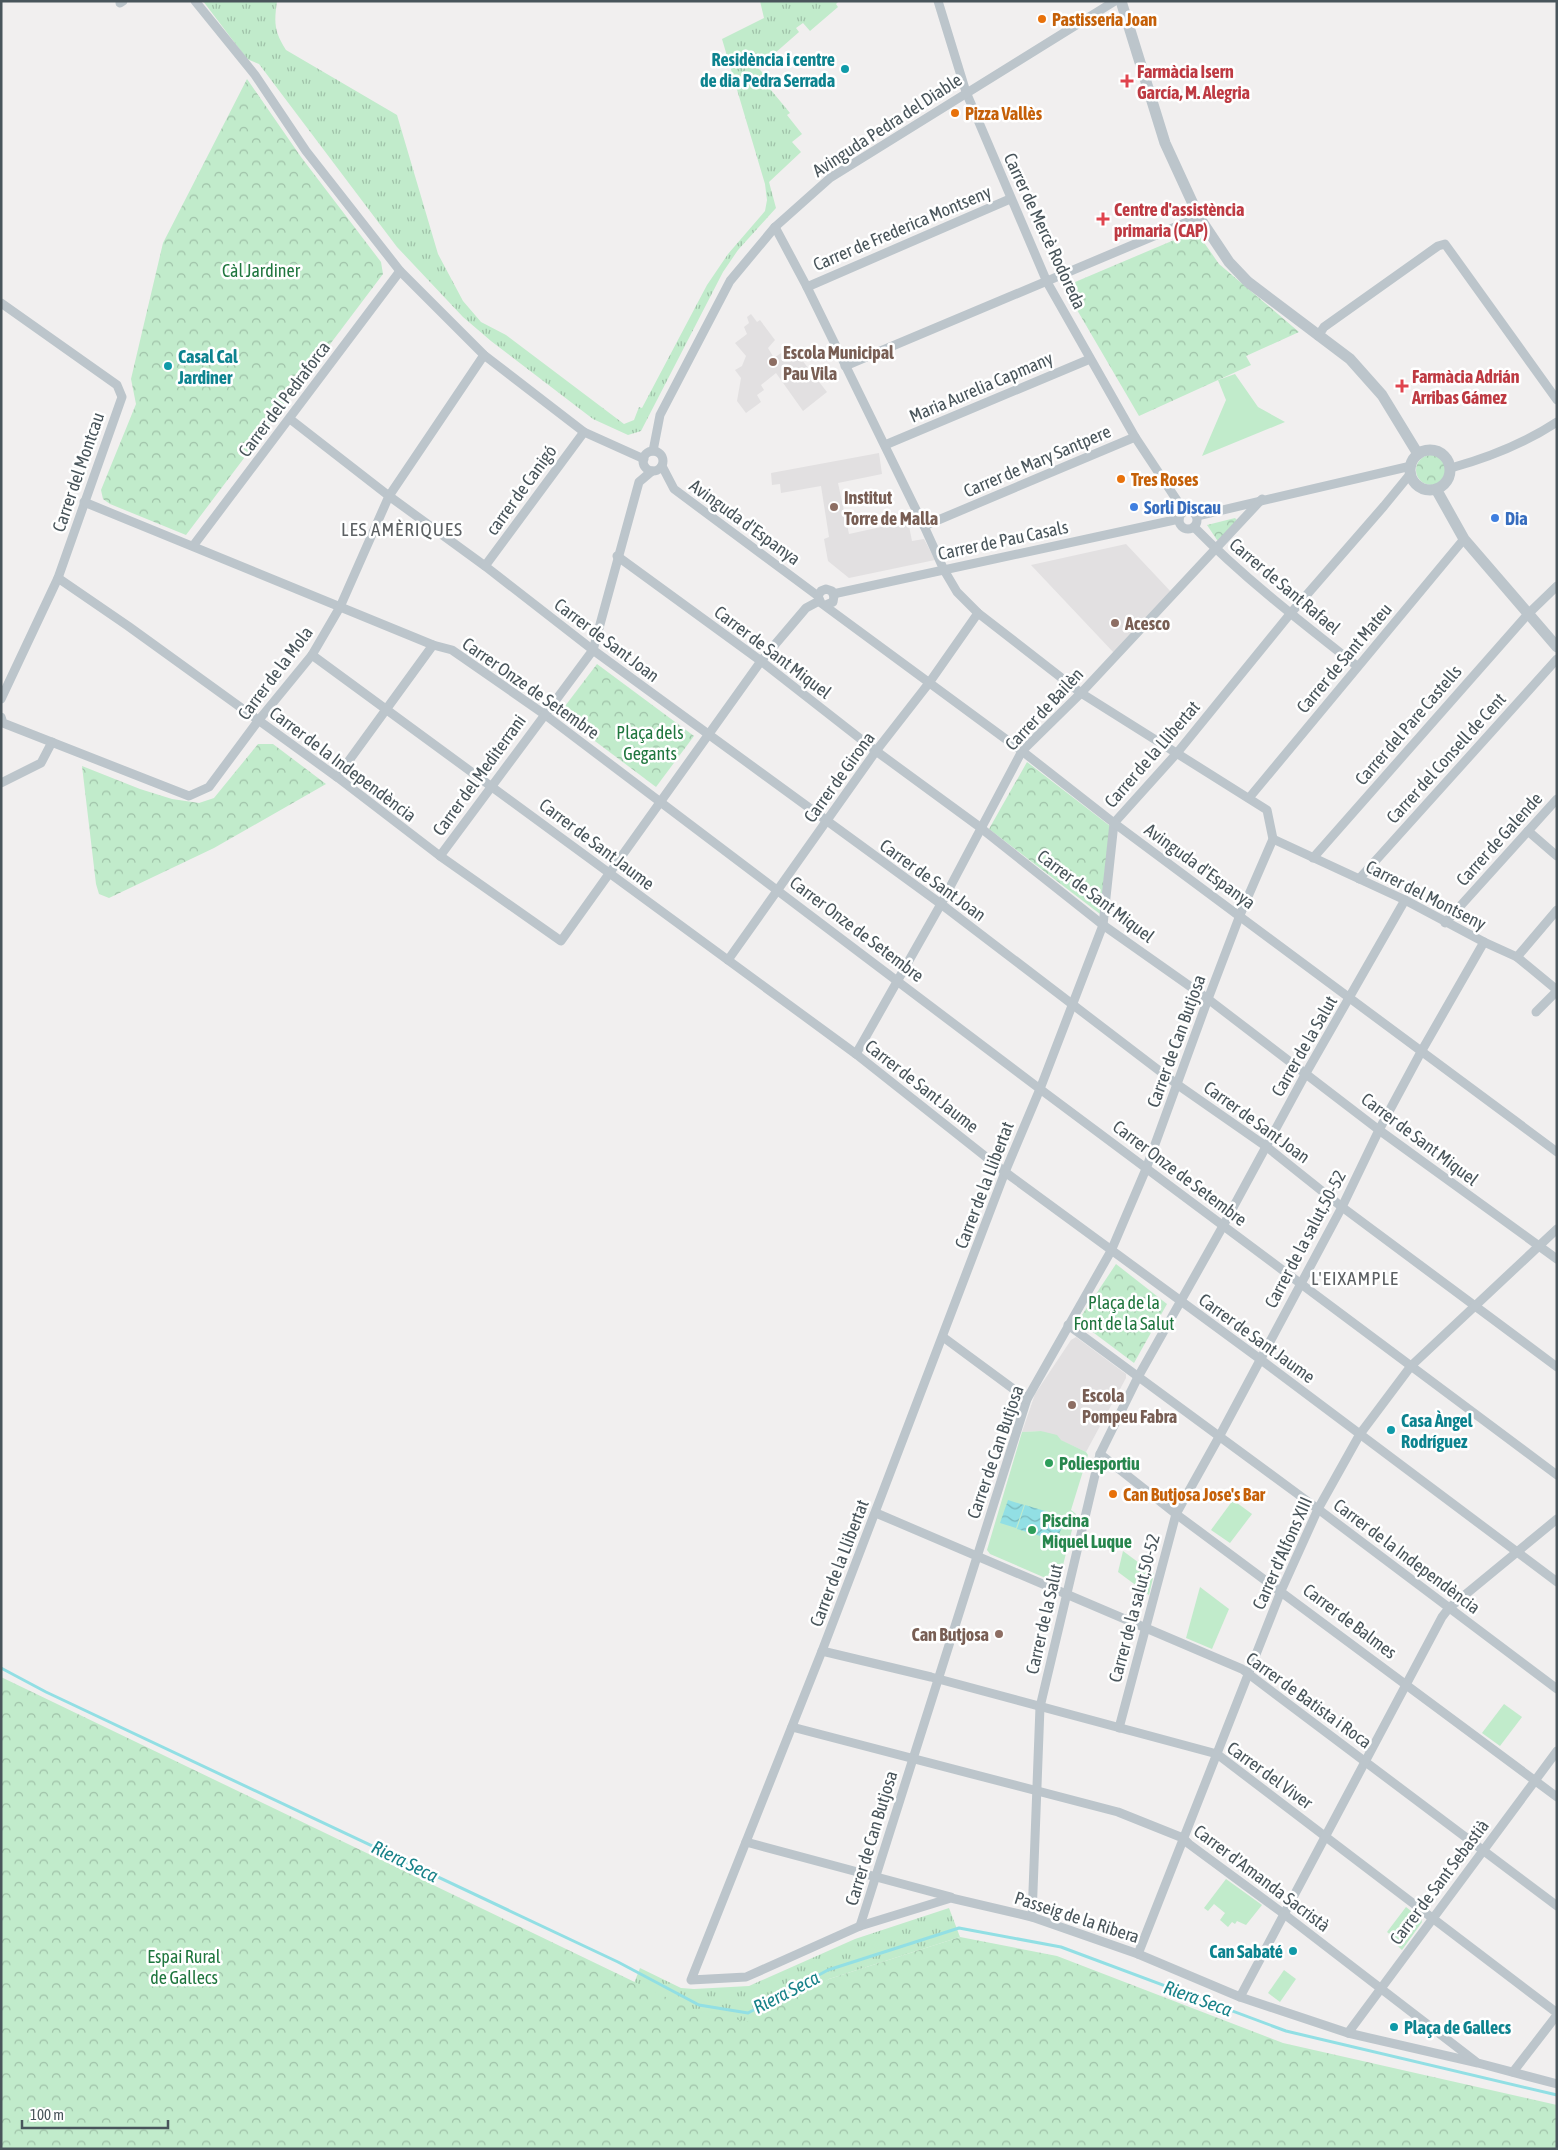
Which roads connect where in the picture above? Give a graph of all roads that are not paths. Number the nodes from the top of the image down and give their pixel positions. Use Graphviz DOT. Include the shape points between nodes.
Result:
graph roads {
  1 [pos="195,1"];
  2 [pos="938,1"];
  3 [pos="1115,1"];
  4 [pos="1121,1"];
  5 [pos="966,92"];
  6 [pos="1010,199"];
  7 [pos="1199,217"];
  8 [pos="775,227"];
  9 [pos="400,272"];
  10 [pos="1047,282"];
  11 [pos="807,287"];
  12 [pos="1,303"];
  13 [pos="1318,336"];
  14 [pos="484,356"];
  15 [pos="1090,358"];
  16 [pos="845,366"];
  17 [pos="1557,400"];
  18 [pos="290,419"];
  19 [pos="1557,422"];
  20 [pos="584,432"];
  21 [pos="1135,437"];
  22 [pos="885,445"];
  23 [pos="653,451"];
  24 [pos="1418,454"];
  25 [pos="644,459"];
  26 [pos="662,466"];
  27 [pos="1450,468"];
  28 [pos="1411,469"];
  29 [pos="652,471"];
  30 [pos="1436,489"];
  31 [pos="389,496"];
  32 [pos="1262,499"];
  33 [pos="84,502"];
  34 [pos="1181,515"];
  35 [pos="1197,516"];
  36 [pos="924,526"];
  37 [pos="1194,527"];
  38 [pos="1464,539"];
  39 [pos="193,546"];
  40 [pos="1216,550"];
  41 [pos="617,556"];
  42 [pos="485,566"];
  43 [pos="944,570"];
  44 [pos="58,578"];
  45 [pos="1557,586"];
  46 [pos="833,594"];
  47 [pos="821,601"];
  48 [pos="340,607"];
  49 [pos="978,613"];
  50 [pos="1290,614"];
  51 [pos="1528,614"];
  52 [pos="433,645"];
  53 [pos="1557,647"];
  54 [pos="593,650"];
  55 [pos="312,655"];
  56 [pos="1557,659"];
  57 [pos="761,662"];
  58 [pos="1358,666"];
  59 [pos="930,683"];
  60 [pos="1081,693"];
  61 [pos="1,699"];
  62 [pos="385,710"];
  63 [pos="544,714"];
  64 [pos="2,720"];
  65 [pos="258,721"];
  66 [pos="709,736"];
  67 [pos="52,742"];
  68 [pos="876,751"];
  69 [pos="1022,751"];
  70 [pos="1176,753"];
  71 [pos="337,777"];
  72 [pos="1,783"];
  73 [pos="491,786"];
  74 [pos="1249,798"];
  75 [pos="1557,799"];
  76 [pos="660,802"];
  77 [pos="827,822"];
  78 [pos="1114,823"];
  79 [pos="980,828"];
  80 [pos="1528,831"];
  81 [pos="1273,839"];
  82 [pos="440,856"];
  83 [pos="1557,856"];
  84 [pos="1313,858"];
  85 [pos="608,874"];
  86 [pos="1359,879"];
  87 [pos="777,889"];
  88 [pos="1405,900"];
  89 [pos="941,904"];
  90 [pos="1557,910"];
  91 [pos="1240,915"];
  92 [pos="1445,923"];
  93 [pos="1104,925"];
  94 [pos="1484,942"];
  95 [pos="1517,957"];
  96 [pos="728,960"];
  97 [pos="898,980"];
  98 [pos="1557,990"];
  99 [pos="1208,999"];
  100 [pos="1350,999"];
  101 [pos="1073,1005"];
  102 [pos="1536,1012"];
  103 [pos="1421,1052"];
  104 [pos="856,1054"];
  105 [pos="1306,1073"];
  106 [pos="1178,1085"];
  107 [pos="1040,1089"];
  108 [pos="1379,1130"];
  109 [pos="1267,1147"];
  110 [pos="1556,1151"];
  111 [pos="1146,1168"];
  112 [pos="1004,1172"];
  113 [pos="1342,1206"];
  114 [pos="1224,1226"];
  115 [pos="1557,1229"];
  116 [pos="1539,1246"];
  117 [pos="1111,1251"];
  118 [pos="1557,1259"];
  119 [pos="1300,1284"];
  120 [pos="1180,1302"];
  121 [pos="1476,1306"];
  122 [pos="1068,1325"];
  123 [pos="943,1337"];
  124 [pos="1260,1359"];
  125 [pos="1411,1366"];
  126 [pos="1557,1367"];
  127 [pos="1138,1377"];
  128 [pos="1027,1399"];
  129 [pos="1360,1434"];
  130 [pos="1219,1437"];
  131 [pos="1100,1454"];
  132 [pos="1557,1476"];
  133 [pos="1318,1509"];
  134 [pos="876,1513"];
  135 [pos="1176,1514"];
  136 [pos="1557,1519"];
  137 [pos="1516,1552"];
  138 [pos="977,1556"];
  139 [pos="1557,1582"];
  140 [pos="1282,1591"];
  141 [pos="1066,1594"];
  142 [pos="1449,1608"];
  143 [pos="1145,1628"];
  144 [pos="822,1651"];
  145 [pos="1249,1673"];
  146 [pos="938,1679"];
  147 [pos="1406,1684"];
  148 [pos="1557,1689"];
  149 [pos="1040,1707"];
  150 [pos="792,1727"];
  151 [pos="1119,1728"];
  152 [pos="1557,1751"];
  153 [pos="1217,1754"];
  154 [pos="914,1759"];
  155 [pos="1365,1760"];
  156 [pos="1534,1781"];
  157 [pos="1038,1792"];
  158 [pos="1557,1798"];
  159 [pos="1326,1836"];
  160 [pos="1183,1838"];
  161 [pos="746,1842"];
  162 [pos="1483,1851"];
  163 [pos="877,1877"];
  164 [pos="951,1898"];
  165 [pos="1557,1906"];
  166 [pos="1284,1914"];
  167 [pos="1032,1917"];
  168 [pos="1432,1919"];
  169 [pos="860,1926"];
  170 [pos="1138,1954"];
  171 [pos="1380,1988"];
  172 [pos="1240,1997"];
  173 [pos="1557,2014"];
  174 [pos="1348,2033"];
  175 [pos="1458,2047"];
  176 [pos="1453,2058"];
  177 [pos="1478,2063"];
  178 [pos="1513,2072"];
  179 [pos="1557,2084"];
  1 -- 9 [label="street" via="255,75 306,152"];
  2 -- 5 [label="street, Carrer de Mercè Rodoreda"];
  3 -- 5 [label="street, Avinguda Pedra del Diable"];
  4 -- 7 [label="street" via="1165,143"];
  5 -- 6 [label="street, Carrer de Mercè Rodoreda"];
  5 -- 8 [label="street, Avinguda Pedra del Diable" via="830,178"];
  6 -- 10 [label="street, Carrer de Mercè Rodoreda"];
  6 -- 11 [label="street, Carrer de Frederica Montseny"];
  7 -- 10 [label="street"];
  7 -- 13 [label="street" via="1229,262 1248,282"];
  8 -- 11 [label="street"];
  8 -- 23 [label="street, Avinguda Pedra del Diable" via="730,281 660,415"];
  9 -- 14 [label="street"];
  9 -- 18 [label="street, Carrer del Pedraforca"];
  10 -- 15 [label="street, Carrer de Mercè Rodoreda"];
  10 -- 16 [label="street"];
  11 -- 16 [label="street"];
  12 -- 33 [label="street, Carrer del Montcau" via="117,385 122,397"];
  13 -- 17 [label="street" via="1324,326 1445,244"];
  13 -- 24 [label="street" via="1350,359 1382,395"];
  14 -- 20 [label="street"];
  14 -- 31 [label="street, Carrer de la Mola"];
  15 -- 21 [label="street, Carrer de Mercè Rodoreda"];
  15 -- 22 [label="street, Maria Aurelia Capmany"];
  16 -- 22 [label="street"];
  18 -- 31 [label="street, Carrer de Sant Joan"];
  18 -- 39 [label="street, Carrer del Pedraforca"];
  19 -- 27 [label="street" via="1478,461"];
  20 -- 25 [label="street"];
  20 -- 42 [label="street, carrer de Canigó"];
  21 -- 34 [label="street, Carrer de Mercè Rodoreda"];
  21 -- 36 [label="street, Carrer de Mary Santpere"];
  22 -- 36 [label="street"];
  23 -- 25 [label="street"];
  23 -- 26 [label="street" via="662,456"];
  24 -- 27 [label="street" via="1438,452 1448,460"];
  24 -- 28 [label="street"];
  25 -- 29 [label="street" via="646,468"];
  26 -- 29 [label="street"];
  26 -- 47 [label="street, Avinguda d'Espanya" via="674,489"];
  27 -- 30 [label="street" via="1447,480"];
  28 -- 30 [label="street" via="1417,485"];
  28 -- 32 [label="street"];
  28 -- 50 [label="street, Carrer de la Llibertat" via="1384,506"];
  29 -- 41 [label="street, Carrer del Mediterrani" via="639,482"];
  30 -- 38 [label="street"];
  31 -- 42 [label="street, Carrer de Sant Joan"];
  31 -- 48 [label="street, Carrer de la Mola"];
  32 -- 35 [label="street"];
  32 -- 40 [label="street, Carrer de Bailèn"];
  33 -- 39 [label="street, Carrer Onze de Setembre"];
  33 -- 44 [label="street, Carrer del Montcau"];
  34 -- 35 [label="street" via="1190,510"];
  34 -- 37 [label="street" via="1182,527"];
  34 -- 43 [label="street, Carrer de Pau Casals"];
  35 -- 37 [label="street"];
  36 -- 43 [label="street"];
  37 -- 40 [label="street, Carrer de Sant Rafael"];
  38 -- 51 [label="street"];
  38 -- 58 [label="street, Carrer de Sant Mateu"];
  39 -- 48 [label="street, Carrer Onze de Setembre"];
  40 -- 50 [label="street, Carrer de Sant Rafael"];
  40 -- 60 [label="street, Carrer de Bailèn"];
  41 -- 54 [label="street, Carrer del Mediterrani"];
  41 -- 57 [label="street, Carrer de Sant Miquel"];
  42 -- 54 [label="street, Carrer de Sant Joan"];
  43 -- 46 [label="street, Carrer de Pau Casals"];
  43 -- 49 [label="street" via="957,592"];
  44 -- 61 [label="street, Carrer del Montcau"];
  44 -- 65 [label="street, Carrer de la Independència"];
  45 -- 51 [label="street, Carrer del Pare Castells"];
  46 -- 47 [label="street" via="833,602"];
  46 -- 47 [label="street, Carrer de Pau Casals" via="826,589 821,591"];
  47 -- 57 [label="street" via="806,608"];
  47 -- 59 [label="street, Avinguda d'Espanya"];
  48 -- 52 [label="street, Carrer Onze de Setembre"];
  48 -- 55 [label="street, Carrer de la Mola"];
  49 -- 59 [label="street, Carrer de Girona"];
  49 -- 60 [label="street"];
  50 -- 58 [label="street, Carrer de Sant Rafael"];
  50 -- 70 [label="street, Carrer de la Llibertat"];
  51 -- 53 [label="street"];
  51 -- 84 [label="street, Carrer del Pare Castells"];
  52 -- 62 [label="street"];
  52 -- 63 [label="street, Carrer Onze de Setembre" via="452,650"];
  54 -- 63 [label="street, Carrer del Mediterrani"];
  54 -- 66 [label="street, Carrer de Sant Joan"];
  55 -- 62 [label="street, Carrer de Sant Jaume"];
  55 -- 65 [label="street, Carrer de la Mola"];
  56 -- 86 [label="street, Carrer del Consell de Cent"];
  57 -- 66 [label="street"];
  57 -- 68 [label="street, Carrer de Sant Miquel"];
  58 -- 74 [label="street, Carrer de Sant Mateu"];
  59 -- 68 [label="street, Carrer de Girona"];
  59 -- 69 [label="street, Avinguda d'Espanya"];
  60 -- 69 [label="street, Carrer de Bailèn"];
  60 -- 70 [label="street"];
  62 -- 71 [label="street"];
  62 -- 73 [label="street, Carrer de Sant Jaume"];
  63 -- 73 [label="street, Carrer del Mediterrani"];
  63 -- 76 [label="street, Carrer Onze de Setembre"];
  64 -- 67 [label="street, Carrer de la Mola"];
  65 -- 67 [label="street, Carrer de la Mola" via="209,787 189,796"];
  65 -- 71 [label="street, Carrer de la Independència"];
  66 -- 76 [label="street"];
  66 -- 77 [label="street, Carrer de Sant Joan"];
  67 -- 72 [label="street" via="41,763"];
  68 -- 77 [label="street, Carrer de Girona"];
  68 -- 79 [label="street, Carrer de Sant Miquel"];
  69 -- 78 [label="street, Avinguda d'Espanya"];
  69 -- 79 [label="street, Carrer de Bailèn"];
  70 -- 74 [label="street"];
  70 -- 78 [label="street, Carrer de la Llibertat"];
  71 -- 82 [label="street, Carrer de la Independència"];
  73 -- 82 [label="street, Carrer del Mediterrani"];
  73 -- 85 [label="street, Carrer de Sant Jaume"];
  74 -- 81 [label="street" via="1267,810"];
  75 -- 80 [label="street, Carrer de Galende"];
  76 -- 85 [label="street"];
  76 -- 87 [label="street, Carrer Onze de Setembre"];
  77 -- 87 [label="street, Carrer de Girona"];
  77 -- 89 [label="street, Carrer de Sant Joan"];
  78 -- 91 [label="street, Avinguda d'Espanya"];
  78 -- 93 [label="street, Carrer de la Llibertat"];
  79 -- 89 [label="street, Carrer de Bailèn"];
  79 -- 93 [label="street, Carrer de Sant Miquel"];
  80 -- 83 [label="street"];
  80 -- 92 [label="street, Carrer de Galende"];
  81 -- 84 [label="street, Carrer del Montseny"];
  81 -- 91 [label="street, Carrer de Can Butjosa"];
  82 -- 85 [label="street, Carrer de la Independència" via="561,941"];
  84 -- 86 [label="street, Carrer del Montseny"];
  85 -- 96 [label="street, Carrer de Sant Jaume"];
  86 -- 88 [label="street, Carrer del Montseny"];
  87 -- 96 [label="street, Carrer de Girona"];
  87 -- 97 [label="street, Carrer Onze de Setembre"];
  88 -- 92 [label="street, Carrer del Montseny"];
  88 -- 100 [label="street, Carrer de la Salut"];
  89 -- 97 [label="street, Carrer de Bailèn"];
  89 -- 101 [label="street, Carrer de Sant Joan"];
  90 -- 95 [label="street"];
  91 -- 99 [label="street, Carrer de Can Butjosa"];
  91 -- 100 [label="street, Avinguda d'Espanya"];
  92 -- 94 [label="street, Carrer del Montseny"];
  93 -- 99 [label="street, Carrer de Sant Miquel"];
  93 -- 101 [label="street, Carrer de la Llibertat"];
  94 -- 95 [label="street, Carrer del Montseny"];
  94 -- 103 [label="street, Carrer de la salut,50-52"];
  95 -- 98 [label="street, Carrer del Montseny"];
  96 -- 104 [label="street, Carrer de Sant Jaume"];
  97 -- 104 [label="street, Carrer de Bailèn"];
  97 -- 107 [label="street, Carrer Onze de Setembre"];
  98 -- 102 [label="street"];
  99 -- 105 [label="street, Carrer de Sant Miquel"];
  99 -- 106 [label="street, Carrer de Can Butjosa"];
  100 -- 103 [label="street, Avinguda d'Espanya"];
  100 -- 105 [label="street, Carrer de la Salut"];
  101 -- 106 [label="street, Carrer de Sant Joan"];
  101 -- 107 [label="street, Carrer de la Llibertat"];
  103 -- 108 [label="street, Carrer de la salut,50-52"];
  103 -- 110 [label="street, Avinguda d'Espanya"];
  104 -- 112 [label="street, Carrer de Sant Jaume"];
  105 -- 108 [label="street, Carrer de Sant Miquel"];
  105 -- 109 [label="street, Carrer de la Salut"];
  106 -- 109 [label="street, Carrer de Sant Joan"];
  106 -- 111 [label="street, Carrer de Can Butjosa"];
  107 -- 111 [label="street, Carrer Onze de Setembre"];
  107 -- 112 [label="street, Carrer de la Llibertat"];
  108 -- 113 [label="street, Carrer de la salut,50-52"];
  108 -- 116 [label="street, Carrer de Sant Miquel"];
  109 -- 113 [label="street, Carrer de Sant Joan"];
  109 -- 114 [label="street, Carrer de la Salut"];
  111 -- 114 [label="street, Carrer Onze de Setembre"];
  111 -- 117 [label="street, Carrer de Can Butjosa"];
  112 -- 117 [label="street, Carrer de Sant Jaume"];
  112 -- 123 [label="street, Carrer de la Llibertat"];
  113 -- 119 [label="street, Carrer de la salut,50-52"];
  113 -- 121 [label="street, Carrer de Sant Joan"];
  114 -- 119 [label="street, Carrer Onze de Setembre"];
  114 -- 120 [label="street, Carrer de la Salut"];
  115 -- 116 [label="street, Carrer d'Alfons XIII"];
  116 -- 118 [label="street, Carrer de Sant Miquel"];
  116 -- 121 [label="street, Carrer d'Alfons XIII"];
  117 -- 120 [label="street, Carrer de Sant Jaume"];
  117 -- 122 [label="street, Carrer de Can Butjosa"];
  119 -- 124 [label="street, Carrer de la salut,50-52"];
  119 -- 125 [label="street, Carrer Onze de Setembre"];
  120 -- 124 [label="street, Carrer de Sant Jaume"];
  120 -- 127 [label="street, Carrer de la Salut"];
  121 -- 125 [label="street, Carrer d'Alfons XIII"];
  121 -- 126 [label="street, Carrer de Sant Joan"];
  122 -- 127 [label="street, Carrer de la Independència"];
  122 -- 128 [label="street, Carrer de Can Butjosa"];
  123 -- 128 [label="street"];
  123 -- 134 [label="street, Carrer de la Llibertat"];
  124 -- 129 [label="street, Carrer de Sant Jaume"];
  124 -- 130 [label="street, Carrer de la salut,50-52"];
  125 -- 129 [label="street, Carrer d'Alfons XIII"];
  125 -- 132 [label="street, Carrer Onze de Setembre"];
  127 -- 130 [label="street, Carrer de la Independència"];
  127 -- 131 [label="street, Carrer de la Salut"];
  128 -- 138 [label="street, Carrer de Can Butjosa"];
  129 -- 133 [label="street, Carrer d'Alfons XIII"];
  129 -- 137 [label="street, Carrer de Sant Jaume"];
  130 -- 133 [label="street, Carrer de la Independència"];
  130 -- 135 [label="street, Carrer de la salut,50-52"];
  131 -- 135 [label="street, Carrer de Balmes"];
  131 -- 141 [label="street, Carrer de la Salut"];
  133 -- 140 [label="street, Carrer d'Alfons XIII"];
  133 -- 142 [label="street, Carrer de la Independència"];
  134 -- 138 [label="street, Carrer de Batista i Roca"];
  134 -- 144 [label="street, Carrer de la Llibertat"];
  135 -- 140 [label="street, Carrer de Balmes"];
  135 -- 143 [label="street, Carrer de la salut,50-52"];
  136 -- 137 [label="street"];
  137 -- 139 [label="street, Carrer de Sant Jaume"];
  137 -- 142 [label="street"];
  138 -- 141 [label="street, Carrer de Batista i Roca"];
  138 -- 146 [label="street, Carrer de Can Butjosa"];
  140 -- 145 [label="street, Carrer d'Alfons XIII"];
  140 -- 147 [label="street, Carrer de Balmes"];
  141 -- 143 [label="street, Carrer de Batista i Roca"];
  141 -- 149 [label="street, Carrer de la Salut"];
  142 -- 147 [label="street"];
  142 -- 148 [label="street, Carrer de la Independència"];
  143 -- 145 [label="street, Carrer de Batista i Roca"];
  143 -- 151 [label="street, Carrer de la salut,50-52"];
  144 -- 146 [label="street, Carrer del Viver"];
  144 -- 150 [label="street, Carrer de la Llibertat"];
  145 -- 153 [label="street, Carrer d'Alfons XIII"];
  145 -- 155 [label="street, Carrer de Batista i Roca"];
  146 -- 149 [label="street, Carrer del Viver"];
  146 -- 154 [label="street, Carrer de Can Butjosa"];
  147 -- 155 [label="street"];
  147 -- 156 [label="street, Carrer de Balmes"];
  149 -- 151 [label="street, Carrer del Viver"];
  149 -- 157 [label="street, Carrer de la Salut"];
  150 -- 154 [label="street, Carrer d'Amanda Sacristà"];
  150 -- 161 [label="street, Carrer de la Llibertat"];
  151 -- 153 [label="street, Carrer del Viver"];
  152 -- 156 [label="street, Carrer de Sant Sebastià"];
  153 -- 159 [label="street, Carrer del Viver"];
  153 -- 160 [label="street, Carrer d'Alfons XIII"];
  154 -- 157 [label="street, Carrer d'Amanda Sacristà"];
  154 -- 163 [label="street, Carrer de Can Butjosa"];
  155 -- 159 [label="street"];
  155 -- 162 [label="street, Carrer de Batista i Roca"];
  156 -- 158 [label="street, Carrer de Balmes"];
  156 -- 162 [label="street, Carrer de Sant Sebastià"];
  157 -- 160 [label="street, Carrer d'Amanda Sacristà" via="1118,1812"];
  157 -- 167 [label="street, Carrer de la Salut"];
  159 -- 166 [label="street"];
  159 -- 168 [label="street, Carrer del Viver"];
  160 -- 166 [label="street, Carrer d'Amanda Sacristà"];
  160 -- 170 [label="street, Carrer d'Alfons XIII"];
  161 -- 163 [label="street, Passeig de la Ribera"];
  161 -- 169 [label="street, Carrer de la Llibertat" via="691,1980 746,1977"];
  162 -- 165 [label="street, Carrer de Batista i Roca"];
  162 -- 168 [label="street, Carrer de Sant Sebastià"];
  163 -- 164 [label="street, Passeig de la Ribera"];
  163 -- 169 [label="street, Carrer de Can Butjosa"];
  164 -- 167 [label="street, Passeig de la Ribera"];
  164 -- 169 [label="street"];
  166 -- 171 [label="street, Carrer d'Amanda Sacristà"];
  166 -- 172 [label="street"];
  167 -- 170 [label="street, Passeig de la Ribera"];
  168 -- 171 [label="street, Carrer de Sant Sebastià"];
  168 -- 173 [label="street, Carrer del Viver"];
  170 -- 172 [label="street, Passeig de la Ribera"];
  171 -- 174 [label="street, Carrer de Sant Sebastià"];
  171 -- 175 [label="street, Carrer d'Amanda Sacristà"];
  172 -- 174 [label="street, Passeig de la Ribera"];
  173 -- 178 [label="street"];
  174 -- 176 [label="street, Passeig de la Ribera"];
  175 -- 176 [label="street"];
  175 -- 177 [label="street, Carrer d'Amanda Sacristà"];
  176 -- 177 [label="street, Passeig de la Ribera"];
  177 -- 178 [label="street, Passeig de la Ribera"];
  178 -- 179 [label="street, Passeig de la Ribera"];
}
